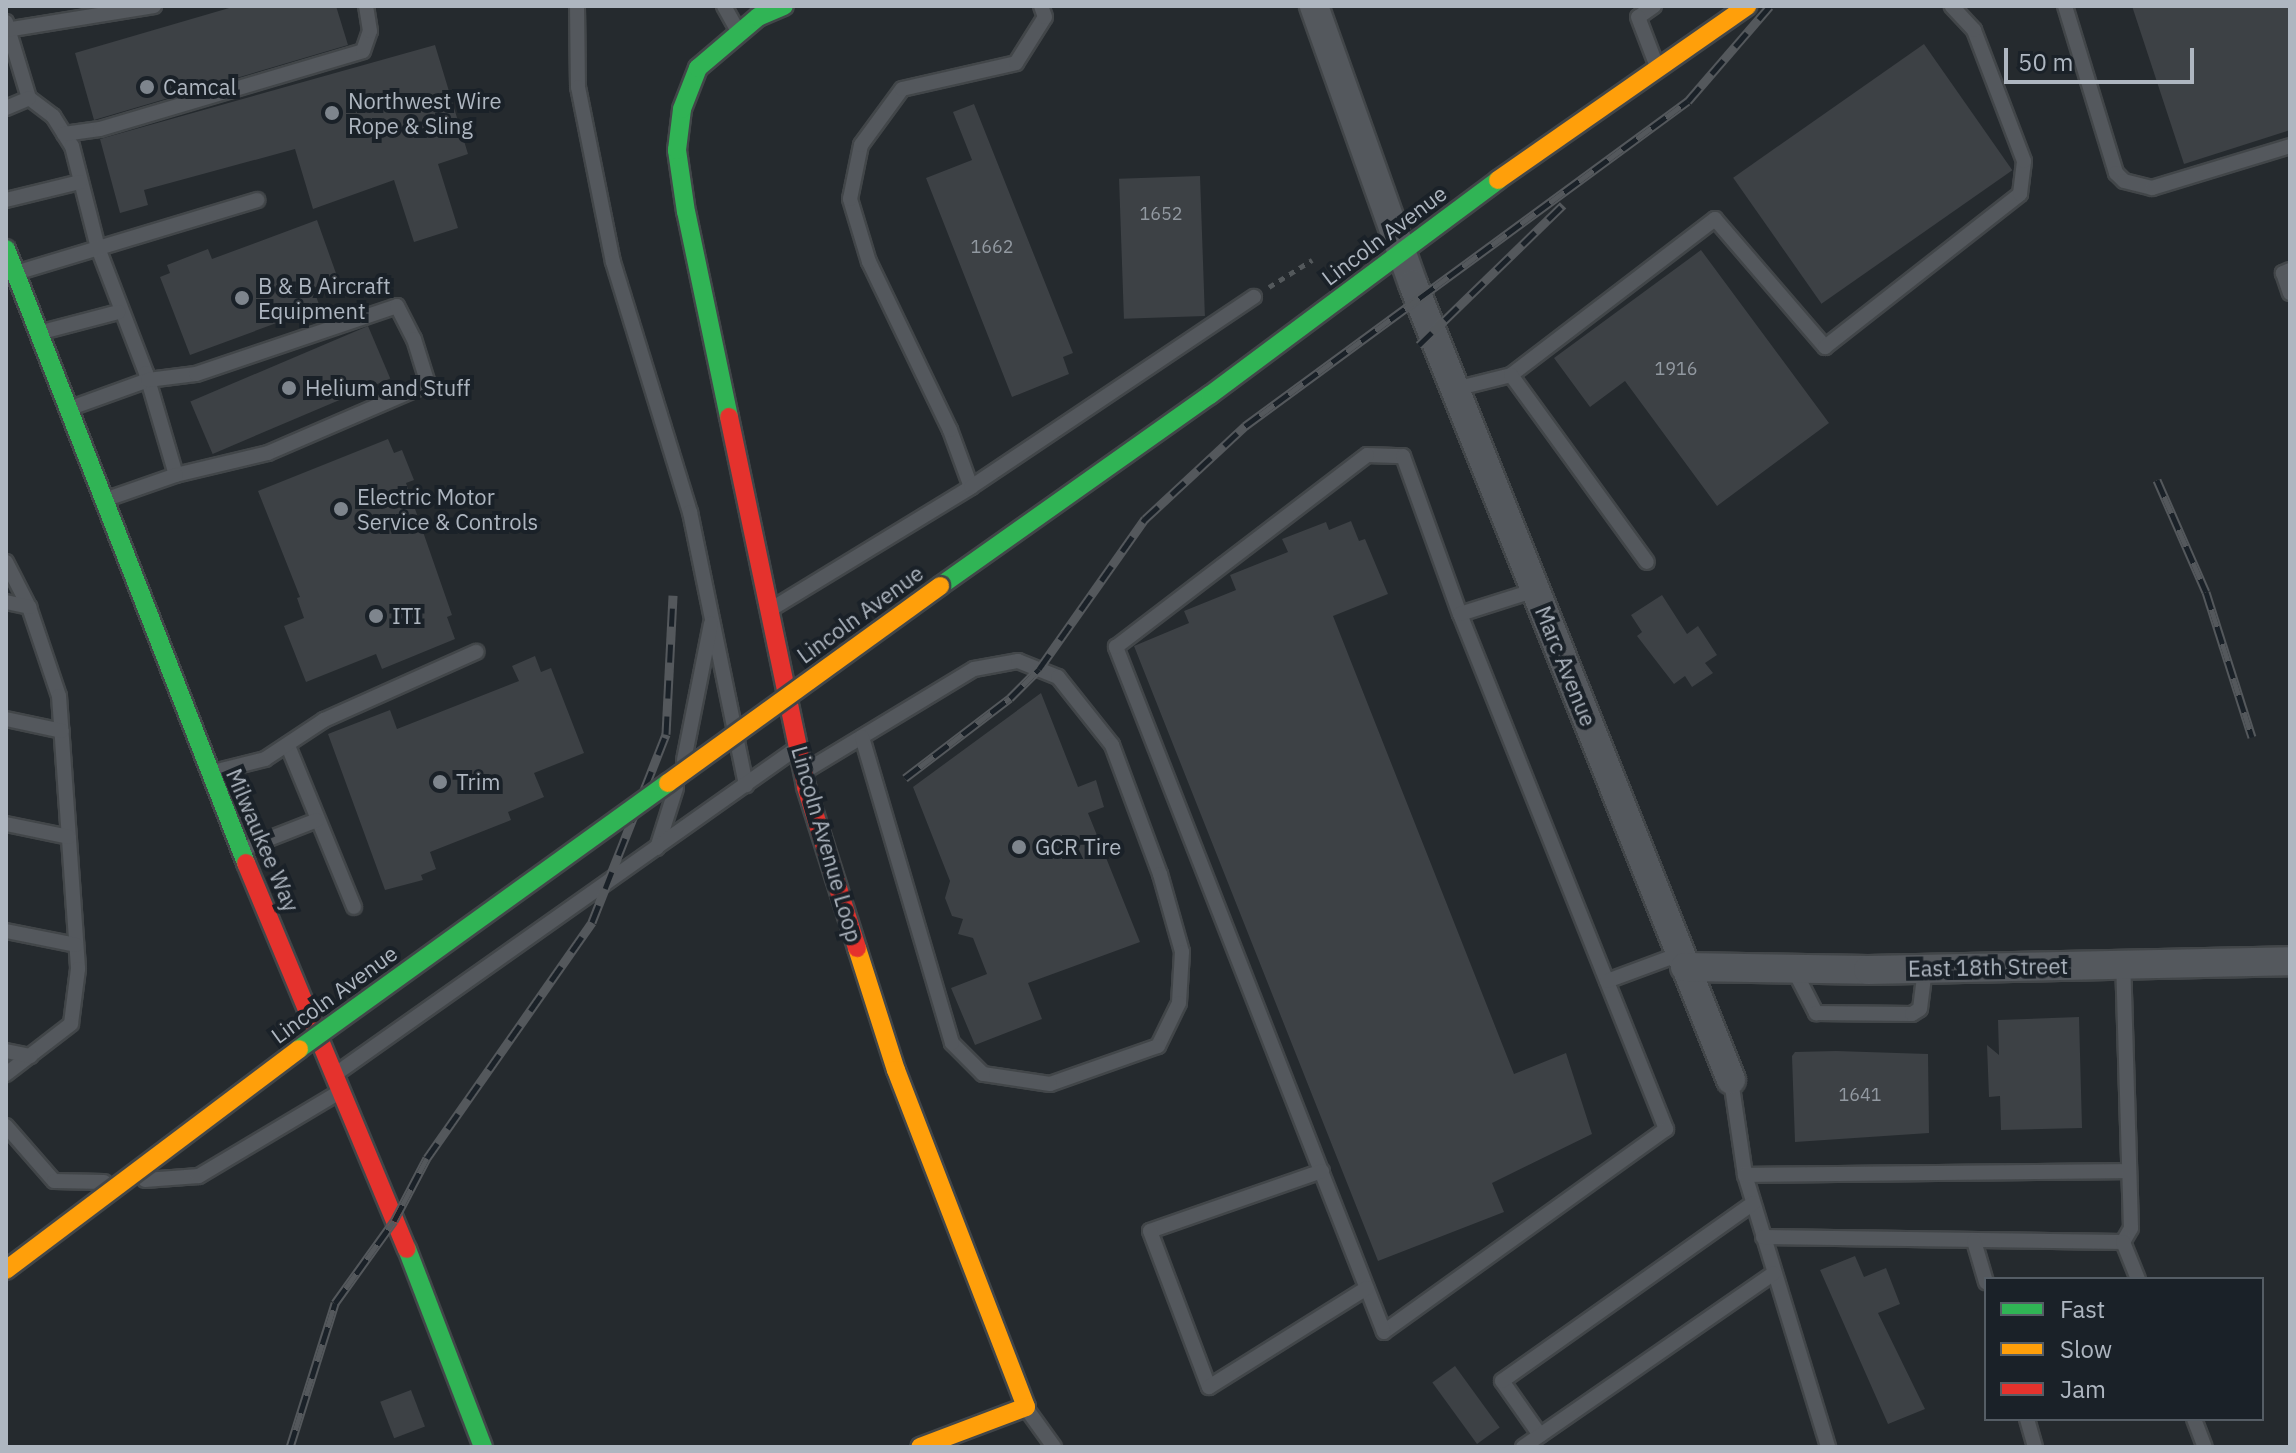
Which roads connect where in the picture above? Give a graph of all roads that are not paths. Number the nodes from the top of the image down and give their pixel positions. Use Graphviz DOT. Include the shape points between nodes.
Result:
graph roads {
  1 [pos="154,6"];
  2 [pos="366,6"];
  3 [pos="577,6"];
  4 [pos="724,6"];
  5 [pos="784,6"];
  6 [pos="1041,6"];
  7 [pos="1314,6"];
  8 [pos="1654,6"];
  9 [pos="1747,6"];
  10 [pos="1952,6"];
  11 [pos="2065,6"];
  12 [pos="1636,12"];
  13 [pos="7,27"];
  14 [pos="738,32"];
  15 [pos="1657,68"];
  16 [pos="29,98"];
  17 [pos="6,108"];
  18 [pos="64,134"];
  19 [pos="2290,146"];
  20 [pos="80,182"];
  21 [pos="6,200"];
  22 [pos="257,200"];
  23 [pos="98,248"];
  24 [pos="6,249"];
  25 [pos="1401,252"];
  26 [pos="2290,270"];
  27 [pos="15,273"];
  28 [pos="2290,293"];
  29 [pos="1254,297"];
  30 [pos="118,312"];
  31 [pos="38,333"];
  32 [pos="1511,375"];
  33 [pos="148,380"];
  34 [pos="1455,389"];
  35 [pos="68,409"];
  36 [pos="176,475"];
  37 [pos="971,487"];
  38 [pos="103,500"];
  39 [pos="6,562"];
  40 [pos="1647,562"];
  41 [pos="1536,590"];
  42 [pos="6,602"];
  43 [pos="29,607"];
  44 [pos="770,611"];
  45 [pos="1460,614"];
  46 [pos="712,616"];
  47 [pos="476,652"];
  48 [pos="6,719"];
  49 [pos="62,731"];
  50 [pos="862,737"];
  51 [pos="288,746"];
  52 [pos="798,748"];
  53 [pos="803,772"];
  54 [pos="209,773"];
  55 [pos="746,785"];
  56 [pos="317,820"];
  57 [pos="6,824"];
  58 [pos="69,837"];
  59 [pos="657,849"];
  60 [pos="241,850"];
  61 [pos="354,907"];
  62 [pos="6,931"];
  63 [pos="76,945"];
  64 [pos="1683,960"];
  65 [pos="2290,961"];
  66 [pos="2123,964"];
  67 [pos="1793,968"];
  68 [pos="1925,969"];
  69 [pos="1607,981"];
  70 [pos="6,1051"];
  71 [pos="30,1056"];
  72 [pos="6,1074"];
  73 [pos="1731,1080"];
  74 [pos="338,1083"];
  75 [pos="6,1126"];
  76 [pos="1322,1171"];
  77 [pos="2129,1171"];
  78 [pos="1745,1175"];
  79 [pos="1753,1203"];
  80 [pos="1763,1237"];
  81 [pos="1974,1241"];
  82 [pos="2123,1242"];
  83 [pos="6,1270"];
  84 [pos="1774,1273"];
  85 [pos="1985,1277"];
  86 [pos="2137,1277"];
  87 [pos="1367,1288"];
  88 [pos="1026,1407"];
  89 [pos="2028,1421"];
  90 [pos="2195,1421"];
  91 [pos="1540,1435"];
  92 [pos="483,1447"];
  93 [pos="920,1447"];
  94 [pos="1054,1447"];
  95 [pos="1523,1447"];
  96 [pos="1828,1447"];
  97 [pos="2035,1447"];
  98 [pos="2205,1447"];
  1 -- 13 [label="lane"];
  2 -- 18 [label="lane" via="370,31 363,51 100,129"];
  3 -- 46 [label="lane" via="578,87 613,262 690,512"];
  4 -- 14 [label="lane"];
  5 -- 14 [label="street, Lincoln Avenue Loop"];
  6 -- 37 [label="lane" via="1045,17 1016,63 902,89 861,145 850,199 869,262 950,430"];
  7 -- 25 [label="street"];
  8 -- 12 [label="lane"];
  9 -- 15 [label="street, Lincoln Avenue"];
  10 -- 32 [label="lane" via="1974,30 2024,161 2020,194 1825,347 1715,219"];
  11 -- 19 [label="lane" via="2116,173 2124,181 2152,188"];
  12 -- 15 [label="lane"];
  13 -- 16 [label="lane"];
  14 -- 44 [label="street, Lincoln Avenue Loop" via="698,68 682,109 677,150"];
  15 -- 25 [label="street, Lincoln Avenue"];
  16 -- 17 [label="lane"];
  16 -- 18 [label="lane" via="53,116"];
  18 -- 20 [label="lane"];
  20 -- 21 [label="lane"];
  20 -- 23 [label="lane"];
  22 -- 23 [label="lane"];
  23 -- 27 [label="lane"];
  23 -- 30 [label="lane"];
  24 -- 27 [label="street, Milwaukee Way"];
  25 -- 34 [label="street, Marc Avenue"];
  25 -- 83 [label="street, Lincoln Avenue, bridge" via="316,1037"];
  26 -- 28 [label="lane" via="2283,273"];
  27 -- 31 [label="street, Milwaukee Way"];
  29 -- 37 [label="lane"];
  30 -- 31 [label="lane"];
  30 -- 33 [label="lane"];
  31 -- 35 [label="street, Milwaukee Way"];
  32 -- 34 [label="lane"];
  32 -- 40 [label="lane"];
  33 -- 35 [label="lane"];
  33 -- 36 [label="lane"];
  33 -- 36 [label="lane" via="196,374 397,306 428,384 268,453"];
  34 -- 41 [label="street, Marc Avenue"];
  35 -- 38 [label="street, Milwaukee Way"];
  36 -- 38 [label="lane"];
  37 -- 44 [label="lane"];
  38 -- 54 [label="street, Milwaukee Way"];
  39 -- 43 [label="lane"];
  41 -- 45 [label="lane"];
  41 -- 64 [label="street, Marc Avenue"];
  42 -- 43 [label="lane"];
  43 -- 49 [label="lane" via="53,672"];
  44 -- 52 [label="street, Lincoln Avenue Loop"];
  45 -- 69 [label="lane"];
  45 -- 76 [label="lane" via="1403,456 1367,455 1116,647"];
  46 -- 55 [label="lane"];
  46 -- 59 [label="lane" via="693,731"];
  47 -- 51 [label="lane" via="324,720"];
  48 -- 49 [label="lane"];
  49 -- 58 [label="lane"];
  50 -- 50 [label="lane" via="974,669 1018,661 1058,677 1112,745 1168,900 1182,952 1179,1003 1158,1046 1050,1084 983,1074 952,1043"];
  50 -- 53 [label="lane"];
  51 -- 54 [label="lane" via="265,759"];
  51 -- 56 [label="lane"];
  52 -- 53 [label="street, Lincoln Avenue Loop"];
  52 -- 55 [label="lane"];
  53 -- 88 [label="street, Lincoln Avenue Loop" via="896,1070"];
  54 -- 60 [label="street, Milwaukee Way"];
  55 -- 59 [label="lane"];
  56 -- 60 [label="lane"];
  56 -- 61 [label="lane"];
  57 -- 58 [label="lane"];
  58 -- 63 [label="lane"];
  59 -- 74 [label="lane"];
  60 -- 74 [label="street, Milwaukee Way"];
  62 -- 63 [label="lane"];
  63 -- 71 [label="lane" via="71,1024"];
  64 -- 67 [label="street, East 18th Street"];
  64 -- 69 [label="lane"];
  64 -- 73 [label="street, Marc Avenue"];
  65 -- 66 [label="street, East 18th Street"];
  66 -- 68 [label="street, East 18th Street"];
  66 -- 77 [label="lane"];
  67 -- 68 [label="street, East 18th Street"];
  67 -- 68 [label="lane" via="1816,1013 1912,1014 1920,1009"];
  69 -- 87 [label="lane" via="1666,1129 1384,1332"];
  70 -- 71 [label="lane"];
  71 -- 72 [label="lane"];
  73 -- 78 [label="lane"];
  74 -- 75 [label="lane" via="199,1176 54,1181"];
  74 -- 92 [label="street, Milwaukee Way"];
  76 -- 87 [label="lane"];
  76 -- 87 [label="lane" via="1150,1231 1209,1387"];
  77 -- 78 [label="lane"];
  77 -- 82 [label="lane" via="2131,1228"];
  78 -- 79 [label="lane"];
  79 -- 80 [label="lane"];
  79 -- 91 [label="lane" via="1502,1381"];
  80 -- 81 [label="lane"];
  80 -- 84 [label="lane"];
  81 -- 82 [label="lane"];
  81 -- 85 [label="lane"];
  82 -- 86 [label="lane"];
  84 -- 91 [label="lane"];
  84 -- 96 [label="lane"];
  88 -- 93 [label="street"];
  88 -- 94 [label="lane"];
  89 -- 97 [label="lane"];
  90 -- 98 [label="lane"];
  91 -- 95 [label="lane"];
}
